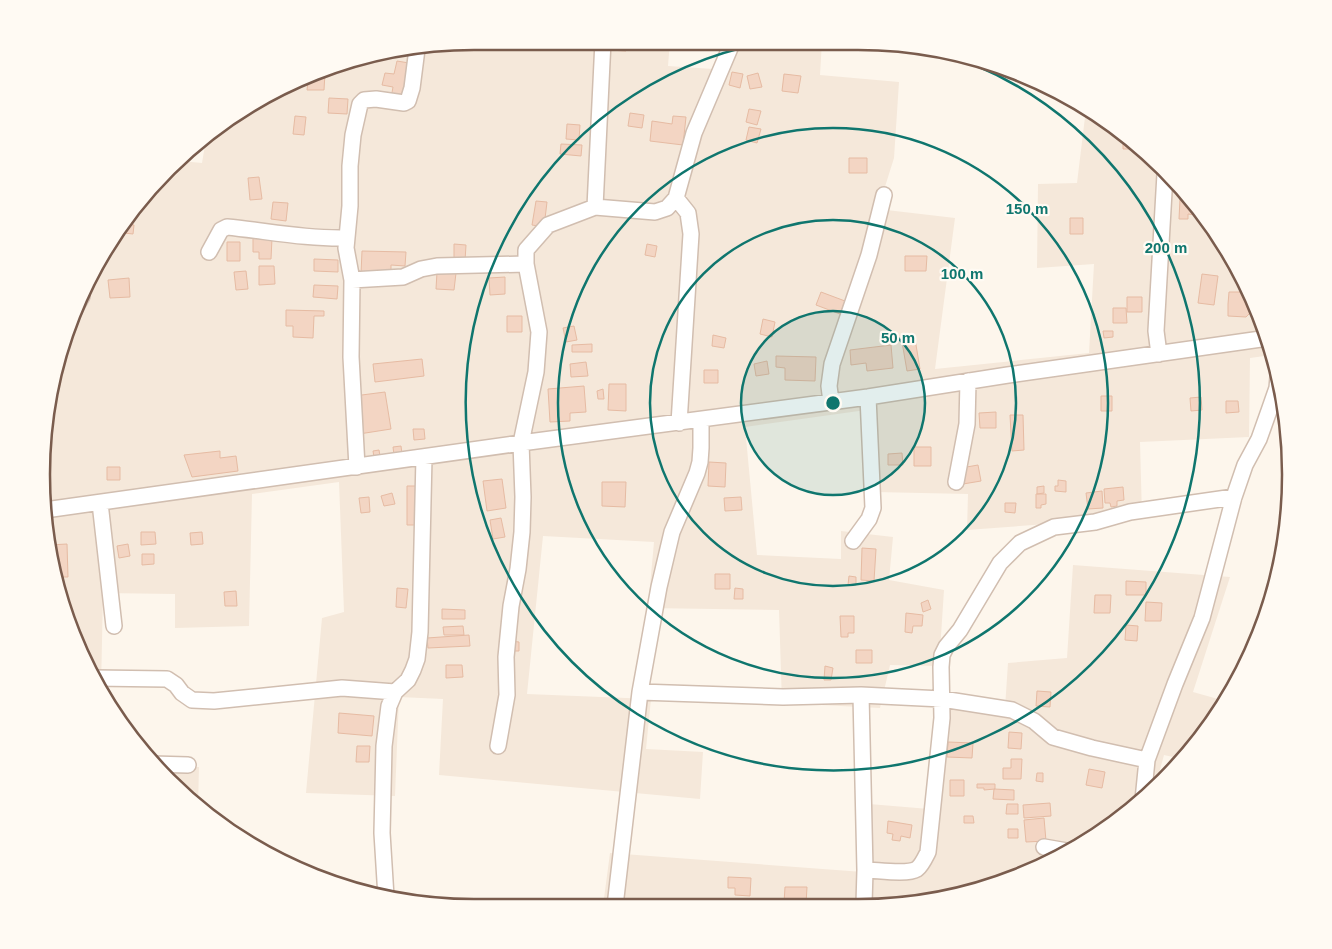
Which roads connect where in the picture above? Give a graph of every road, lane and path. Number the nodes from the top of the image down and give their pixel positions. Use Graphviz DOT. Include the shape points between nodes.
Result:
graph roads {
  1 [pos="603,50"];
  2 [pos="729,50"];
  3 [pos="416,54"];
  4 [pos="1165,181"];
  5 [pos="884,195"];
  6 [pos="676,198"];
  7 [pos="595,207"];
  8 [pos="347,238"];
  9 [pos="209,252"];
  10 [pos="526,264"];
  11 [pos="352,280"];
  12 [pos="1259,339"];
  13 [pos="1159,354"];
  14 [pos="968,381"];
  15 [pos="1274,395"];
  16 [pos="868,397"];
  17 [pos="831,402"];
  18 [pos="701,420"];
  19 [pos="679,422"];
  20 [pos="521,443"];
  21 [pos="424,458"];
  22 [pos="357,467"];
  23 [pos="956,482"];
  24 [pos="1234,497"];
  25 [pos="100,503"];
  26 [pos="52,509"];
  27 [pos="853,541"];
  28 [pos="114,626"];
  29 [pos="102,678"];
  30 [pos="395,692"];
  31 [pos="640,692"];
  32 [pos="860,696"];
  33 [pos="942,699"];
  34 [pos="498,746"];
  35 [pos="1147,760"];
  36 [pos="164,764"];
  37 [pos="188,765"];
  38 [pos="1144,787"];
  39 [pos="1044,847"];
  40 [pos="1056,849"];
  41 [pos="865,870"];
  42 [pos="386,890"];
  43 [pos="616,899"];
  44 [pos="864,899"];
  1 -- 7 [label="street"];
  2 -- 6 [label="street" via="694,133"];
  3 -- 8 [label="street" via="408,100 404,103 369,98 360,104 350,166"];
  4 -- 13 [label="street" via="1156,331"];
  5 -- 17 [label="street" via="869,255 832,364"];
  6 -- 7 [label="street" via="667,208 655,212"];
  6 -- 19 [label="street" via="688,213 691,234"];
  7 -- 10 [label="street" via="548,225 526,250"];
  8 -- 9 [label="street" via="227,227 221,230"];
  8 -- 11 [label="street"];
  10 -- 11 [label="street" via="437,266 403,277"];
  10 -- 20 [label="street" via="539,332 536,372"];
  11 -- 22 [label="street" via="351,357"];
  12 -- 13 [label="street"];
  13 -- 14 [label="street"];
  14 -- 16 [label="street"];
  14 -- 23 [label="street" via="967,424"];
  15 -- 24 [label="street"];
  16 -- 17 [label="street"];
  16 -- 27 [label="street" via="874,508"];
  17 -- 18 [label="street"];
  18 -- 19 [label="street"];
  18 -- 31 [label="street" via="700,462 672,532"];
  19 -- 20 [label="street"];
  20 -- 21 [label="street"];
  20 -- 34 [label="street" via="522,532 506,657 507,695"];
  21 -- 22 [label="street"];
  21 -- 30 [label="street" via="417,659 408,680"];
  22 -- 25 [label="street"];
  24 -- 33 [label="street" via="1054,527 1020,544 1000,563 960,630 946,647 941,667"];
  24 -- 35 [label="street" via="1202,618"];
  25 -- 26 [label="street"];
  25 -- 28 [label="street"];
  29 -- 30 [label="street" via="167,680 192,700 342,688"];
  30 -- 42 [label="street" via="389,706 384,746 382,833"];
  31 -- 32 [label="street"];
  31 -- 43 [label="street"];
  32 -- 33 [label="street"];
  32 -- 41 [label="street"];
  33 -- 35 [label="street" via="1012,710 1034,721 1053,737"];
  33 -- 41 [label="street" via="928,852 924,862 908,871"];
  35 -- 38 [label="street"];
  36 -- 37 [label="street"];
  39 -- 40 [label="street"];
  41 -- 44 [label="street"];
}
